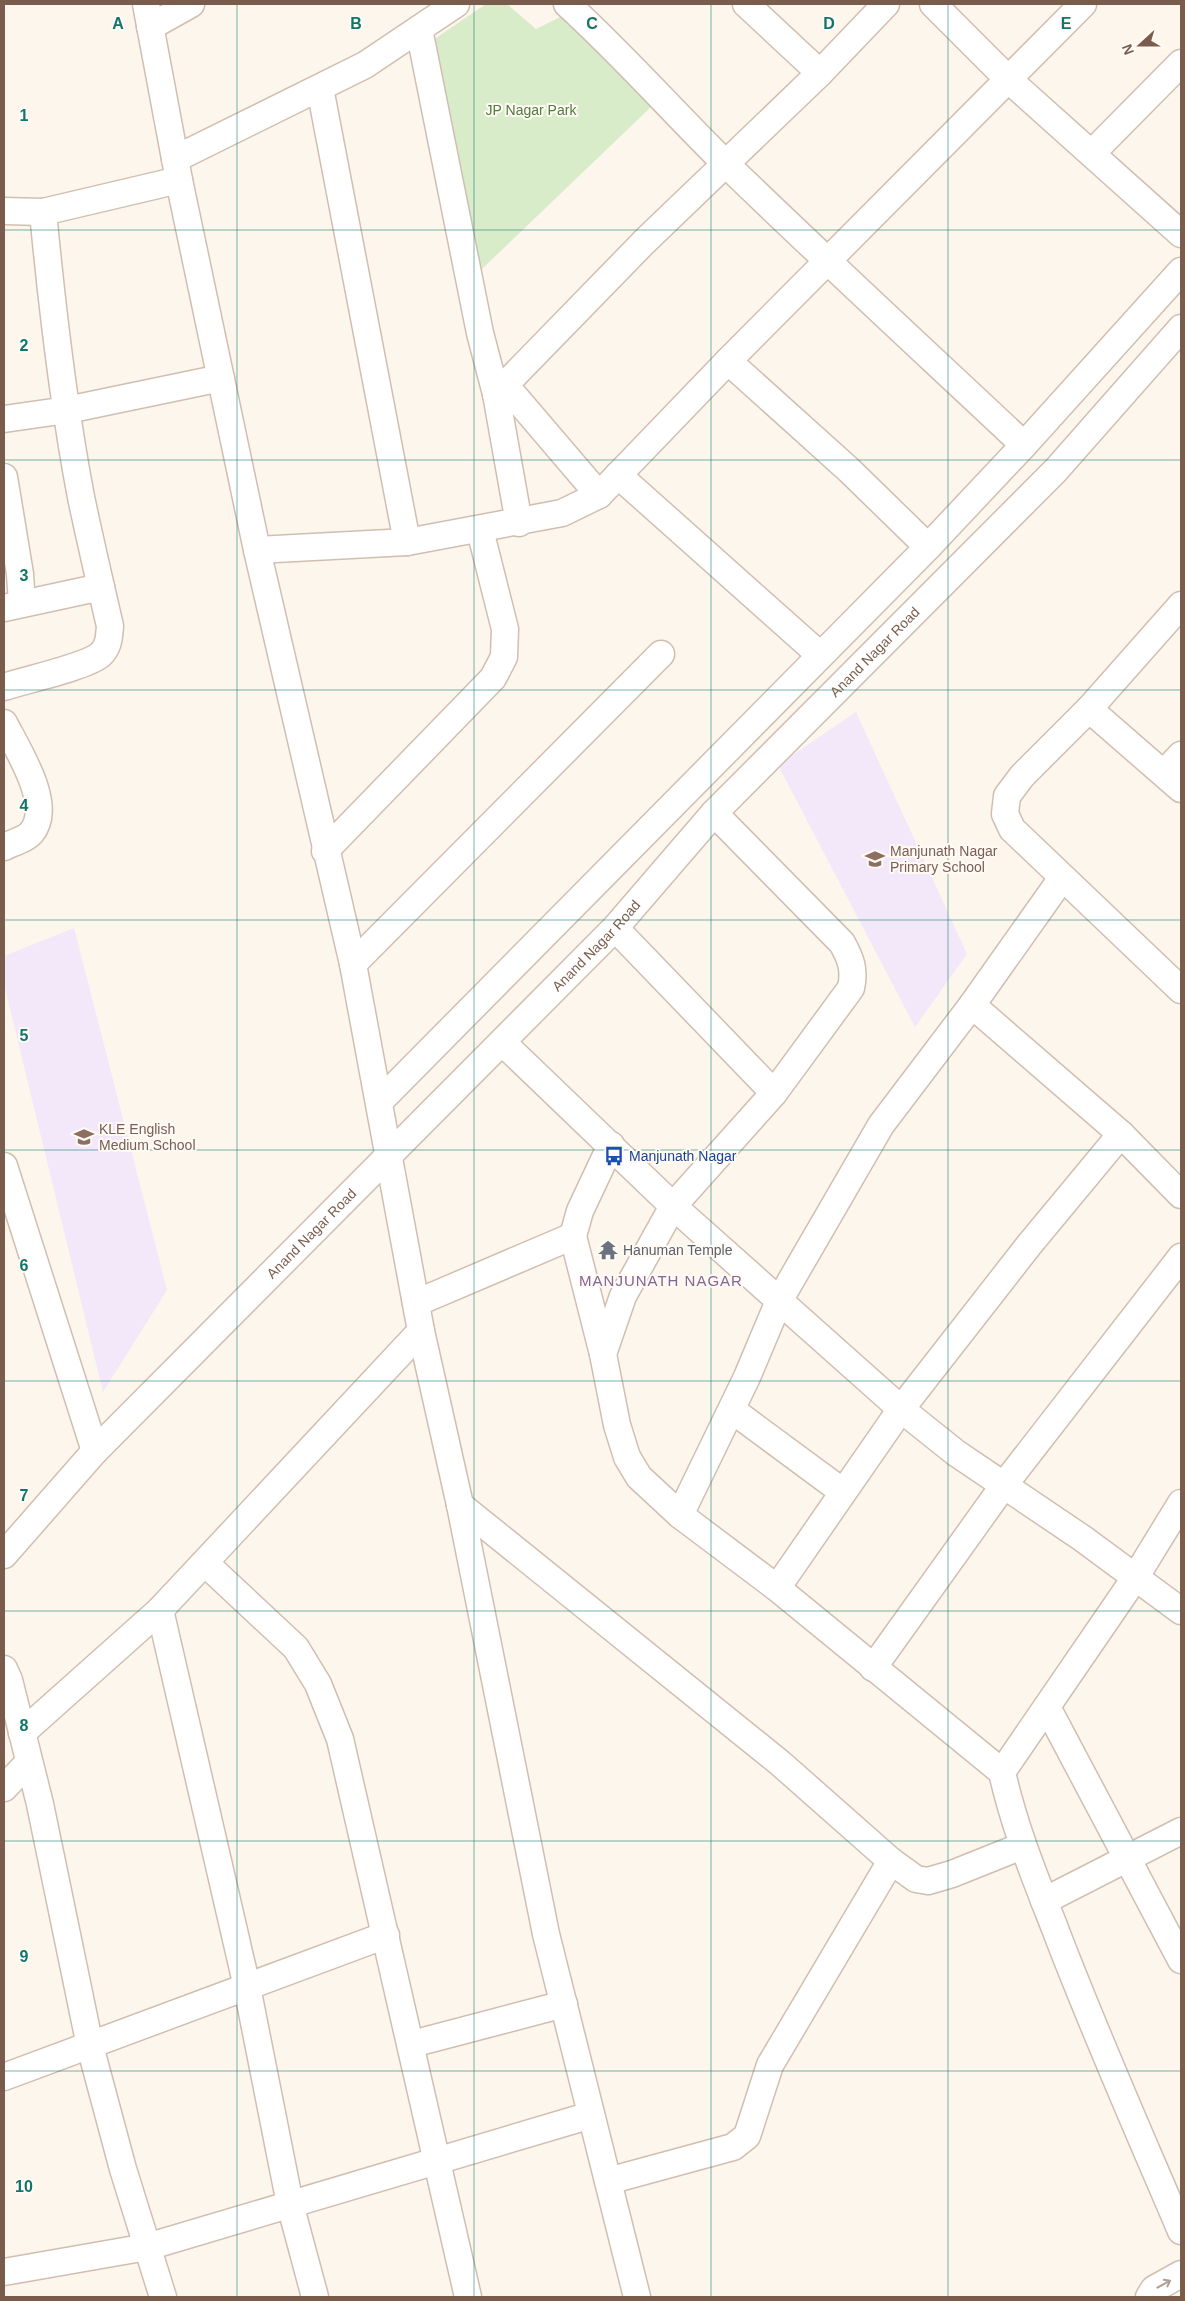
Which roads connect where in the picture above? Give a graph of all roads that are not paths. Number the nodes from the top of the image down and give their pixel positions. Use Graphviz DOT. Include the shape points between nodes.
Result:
graph roads {
  1 [pos="191,4"];
  2 [pos="456,4"];
  3 [pos="567,4"];
  4 [pos="746,4"];
  5 [pos="886,4"];
  6 [pos="933,4"];
  7 [pos="1084,4"];
  8 [pos="148,16"];
  9 [pos="419,30"];
  10 [pos="1181,63"];
  11 [pos="820,73"];
  12 [pos="1009,80"];
  13 [pos="320,88"];
  14 [pos="1092,153"];
  15 [pos="725,162"];
  16 [pos="177,170"];
  17 [pos="4,211"];
  18 [pos="43,212"];
  19 [pos="1181,234"];
  20 [pos="827,262"];
  21 [pos="1181,271"];
  22 [pos="1181,328"];
  23 [pos="728,361"];
  24 [pos="221,378"];
  25 [pos="500,389"];
  26 [pos="68,410"];
  27 [pos="4,419"];
  28 [pos="1024,445"];
  29 [pos="618,475"];
  30 [pos="4,477"];
  31 [pos="599,495"];
  32 [pos="519,523"];
  33 [pos="480,530"];
  34 [pos="407,542"];
  35 [pos="928,547"];
  36 [pos="257,550"];
  37 [pos="101,587"];
  38 [pos="13,605"];
  39 [pos="1181,605"];
  40 [pos="661,654"];
  41 [pos="820,655"];
  42 [pos="4,687"];
  43 [pos="1089,709"];
  44 [pos="4,722"];
  45 [pos="1175,772"];
  46 [pos="714,813"];
  47 [pos="4,847"];
  48 [pos="325,851"];
  49 [pos="1062,878"];
  50 [pos="615,928"];
  51 [pos="352,964"];
  52 [pos="1181,990"];
  53 [pos="972,1004"];
  54 [pos="503,1043"];
  55 [pos="774,1093"];
  56 [pos="379,1102"];
  57 [pos="1121,1134"];
  58 [pos="611,1145"];
  59 [pos="390,1157"];
  60 [pos="4,1166"];
  61 [pos="1181,1195"];
  62 [pos="673,1206"];
  63 [pos="573,1236"];
  64 [pos="1181,1257"];
  65 [pos="779,1302"];
  66 [pos="416,1303"];
  67 [pos="421,1331"];
  68 [pos="603,1354"];
  69 [pos="902,1409"];
  70 [pos="732,1410"];
  71 [pos="95,1451"];
  72 [pos="1004,1485"];
  73 [pos="842,1492"];
  74 [pos="1181,1503"];
  75 [pos="460,1505"];
  76 [pos="680,1515"];
  77 [pos="4,1555"];
  78 [pos="205,1563"];
  79 [pos="1135,1578"];
  80 [pos="777,1588"];
  81 [pos="160,1610"];
  82 [pos="1181,1611"];
  83 [pos="873,1668"];
  84 [pos="4,1669"];
  85 [pos="1047,1707"];
  86 [pos="22,1733"];
  87 [pos="30,1762"];
  88 [pos="1002,1772"];
  89 [pos="4,1788"];
  90 [pos="1181,1831"];
  91 [pos="1022,1846"];
  92 [pos="1128,1857"];
  93 [pos="891,1861"];
  94 [pos="1044,1901"];
  95 [pos="386,1935"];
  96 [pos="1181,1960"];
  97 [pos="247,1987"];
  98 [pos="564,2004"];
  99 [pos="412,2044"];
  100 [pos="90,2046"];
  101 [pos="4,2077"];
  102 [pos="591,2115"];
  103 [pos="438,2162"];
  104 [pos="608,2181"];
  105 [pos="290,2204"];
  106 [pos="1181,2231"];
  107 [pos="147,2247"];
  108 [pos="4,2272"];
  109 [pos="1181,2274"];
  110 [pos="163,2297"];
  111 [pos="315,2297"];
  112 [pos="468,2297"];
  113 [pos="637,2297"];
  114 [pos="1149,2297"];
  1 -- 8 [label="street"];
  2 -- 9 [label="street"];
  3 -- 15 [label="street" via="616,48"];
  4 -- 11 [label="street"];
  5 -- 11 [label="street"];
  6 -- 12 [label="street"];
  7 -- 12 [label="street"];
  8 -- 16 [label="street"];
  9 -- 13 [label="street" via="365,65"];
  9 -- 25 [label="street" via="480,333"];
  10 -- 14 [label="street"];
  11 -- 15 [label="street"];
  12 -- 14 [label="street"];
  12 -- 20 [label="street"];
  13 -- 16 [label="street"];
  13 -- 34 [label="street"];
  14 -- 19 [label="street"];
  15 -- 20 [label="street"];
  15 -- 25 [label="street"];
  16 -- 18 [label="street"];
  16 -- 24 [label="street"];
  17 -- 18 [label="street"];
  18 -- 26 [label="street"];
  20 -- 23 [label="street"];
  20 -- 28 [label="street"];
  21 -- 28 [label="street"];
  22 -- 46 [label="street, Anand Nagar Road" via="1056,470"];
  23 -- 29 [label="street"];
  23 -- 35 [label="street" via="850,470"];
  24 -- 26 [label="street"];
  24 -- 36 [label="street"];
  25 -- 31 [label="street"];
  25 -- 32 [label="street"];
  26 -- 27 [label="street"];
  26 -- 37 [label="street" via="81,495"];
  28 -- 35 [label="street"];
  29 -- 31 [label="street"];
  29 -- 41 [label="street"];
  30 -- 38 [label="street" via="20,574"];
  31 -- 32 [label="street" via="562,513"];
  32 -- 33 [label="street"];
  33 -- 34 [label="street"];
  33 -- 48 [label="street" via="504,630 504,656 493,678"];
  34 -- 36 [label="street"];
  35 -- 41 [label="street"];
  36 -- 48 [label="street"];
  37 -- 38 [label="street"];
  37 -- 42 [label="street" via="110,626 108,644 100,654 82,663"];
  39 -- 43 [label="street"];
  40 -- 51 [label="street"];
  41 -- 56 [label="street" via="574,908"];
  43 -- 45 [label="street"];
  43 -- 49 [label="street" via="1022,776 1007,796 1005,814 1012,829"];
  44 -- 47 [label="street" via="40,801 39,820 31,834"];
  46 -- 50 [label="street, Anand Nagar Road"];
  46 -- 55 [label="street" via="842,943 854,973 851,988"];
  48 -- 51 [label="street"];
  49 -- 52 [label="street"];
  49 -- 53 [label="street"];
  50 -- 54 [label="street, Anand Nagar Road"];
  50 -- 55 [label="street"];
  51 -- 56 [label="street"];
  53 -- 57 [label="street"];
  53 -- 65 [label="street" via="881,1125"];
  54 -- 58 [label="street"];
  54 -- 59 [label="street, Anand Nagar Road"];
  55 -- 62 [label="street"];
  56 -- 59 [label="street"];
  57 -- 61 [label="street"];
  57 -- 69 [label="street"];
  58 -- 62 [label="street"];
  58 -- 63 [label="street" via="580,1210"];
  59 -- 66 [label="street"];
  59 -- 71 [label="street, Anand Nagar Road"];
  60 -- 71 [label="street"];
  62 -- 65 [label="street"];
  62 -- 68 [label="street" via="623,1296"];
  63 -- 66 [label="street"];
  63 -- 68 [label="street"];
  64 -- 72 [label="street"];
  65 -- 69 [label="street"];
  65 -- 70 [label="street"];
  66 -- 67 [label="street"];
  67 -- 75 [label="street"];
  67 -- 78 [label="street"];
  68 -- 76 [label="street" via="617,1426 627,1457 639,1477"];
  69 -- 72 [label="street" via="956,1453"];
  69 -- 73 [label="street"];
  70 -- 73 [label="street"];
  70 -- 76 [label="street"];
  71 -- 77 [label="street, Anand Nagar Road"];
  72 -- 79 [label="street"];
  72 -- 83 [label="street"];
  73 -- 80 [label="street"];
  74 -- 79 [label="street"];
  75 -- 93 [label="street" via="780,1763"];
  75 -- 98 [label="street" via="546,1934"];
  76 -- 80 [label="street"];
  78 -- 81 [label="street"];
  78 -- 95 [label="street" via="296,1648 318,1684 340,1739"];
  79 -- 82 [label="street"];
  79 -- 85 [label="street"];
  80 -- 83 [label="street"];
  81 -- 86 [label="street"];
  81 -- 97 [label="street"];
  83 -- 88 [label="street"];
  84 -- 86 [label="street"];
  85 -- 88 [label="street"];
  85 -- 92 [label="street"];
  86 -- 87 [label="street"];
  87 -- 89 [label="street"];
  87 -- 100 [label="street"];
  88 -- 91 [label="street"];
  90 -- 92 [label="street"];
  91 -- 93 [label="street" via="928,1881 916,1879"];
  91 -- 94 [label="street"];
  92 -- 94 [label="street"];
  92 -- 96 [label="street"];
  93 -- 104 [label="street" via="770,2065 747,2136 741,2143"];
  94 -- 106 [label="street" via="1073,1978"];
  95 -- 97 [label="street"];
  95 -- 99 [label="street"];
  97 -- 100 [label="street"];
  97 -- 105 [label="street"];
  98 -- 99 [label="street"];
  98 -- 102 [label="street"];
  99 -- 103 [label="street"];
  100 -- 101 [label="street"];
  100 -- 107 [label="street"];
  102 -- 103 [label="street"];
  102 -- 104 [label="street"];
  103 -- 105 [label="street"];
  103 -- 112 [label="street"];
  104 -- 113 [label="street"];
  105 -- 107 [label="street"];
  105 -- 111 [label="street"];
  107 -- 108 [label="street"];
  107 -- 110 [label="street"];
  114 -- 109 [label="street, one-way" via="1154,2289"];
}
